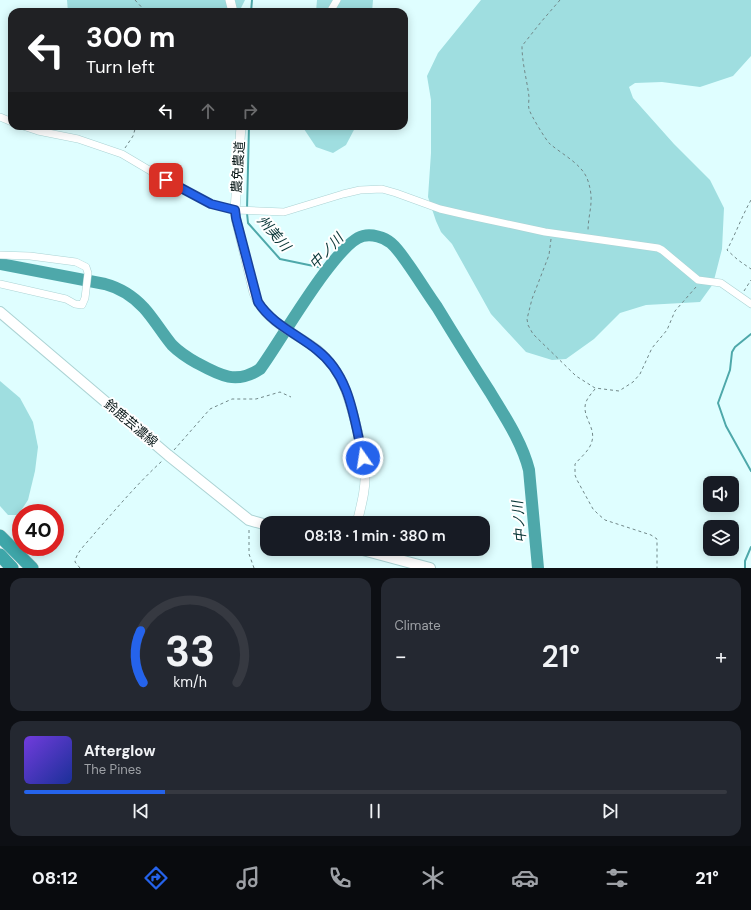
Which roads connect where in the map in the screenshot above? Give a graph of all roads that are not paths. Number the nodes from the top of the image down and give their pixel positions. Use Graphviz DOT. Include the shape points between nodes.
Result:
graph roads {
  1 [pos="35,130"];
  2 [pos="241,130"];
  3 [pos="239,210"];
  4 [pos="0,255"];
  5 [pos="0,284"];
  6 [pos="751,304"];
  7 [pos="0,312"];
  8 [pos="359,516"];
  9 [pos="260,523"];
  10 [pos="0,536"];
  11 [pos="0,556"];
  12 [pos="385,556"];
  13 [pos="12,568"];
  14 [pos="32,568"];
  15 [pos="430,568"];
  1 -- 3 [label="street" via="78,139 122,154 211,204"];
  2 -- 3 [label="street, 農免農道"];
  3 -- 6 [label="street" via="284,212 360,190 382,189 466,215 551,233 658,248 698,280 721,283"];
  3 -- 8 [label="street, 農免農道" via="236,218 258,302 278,324 318,351 336,370 343,382 350,400 365,472"];
  4 -- 5 [label="street" via="76,262 86,267 88,273 82,305"];
  7 -- 9 [label="main road, 鈴鹿芸濃線" via="168,455 249,520"];
  10 -- 14 [label="highway"];
  11 -- 13 [label="highway"];
  12 -- 15 [label="main road"];
}
